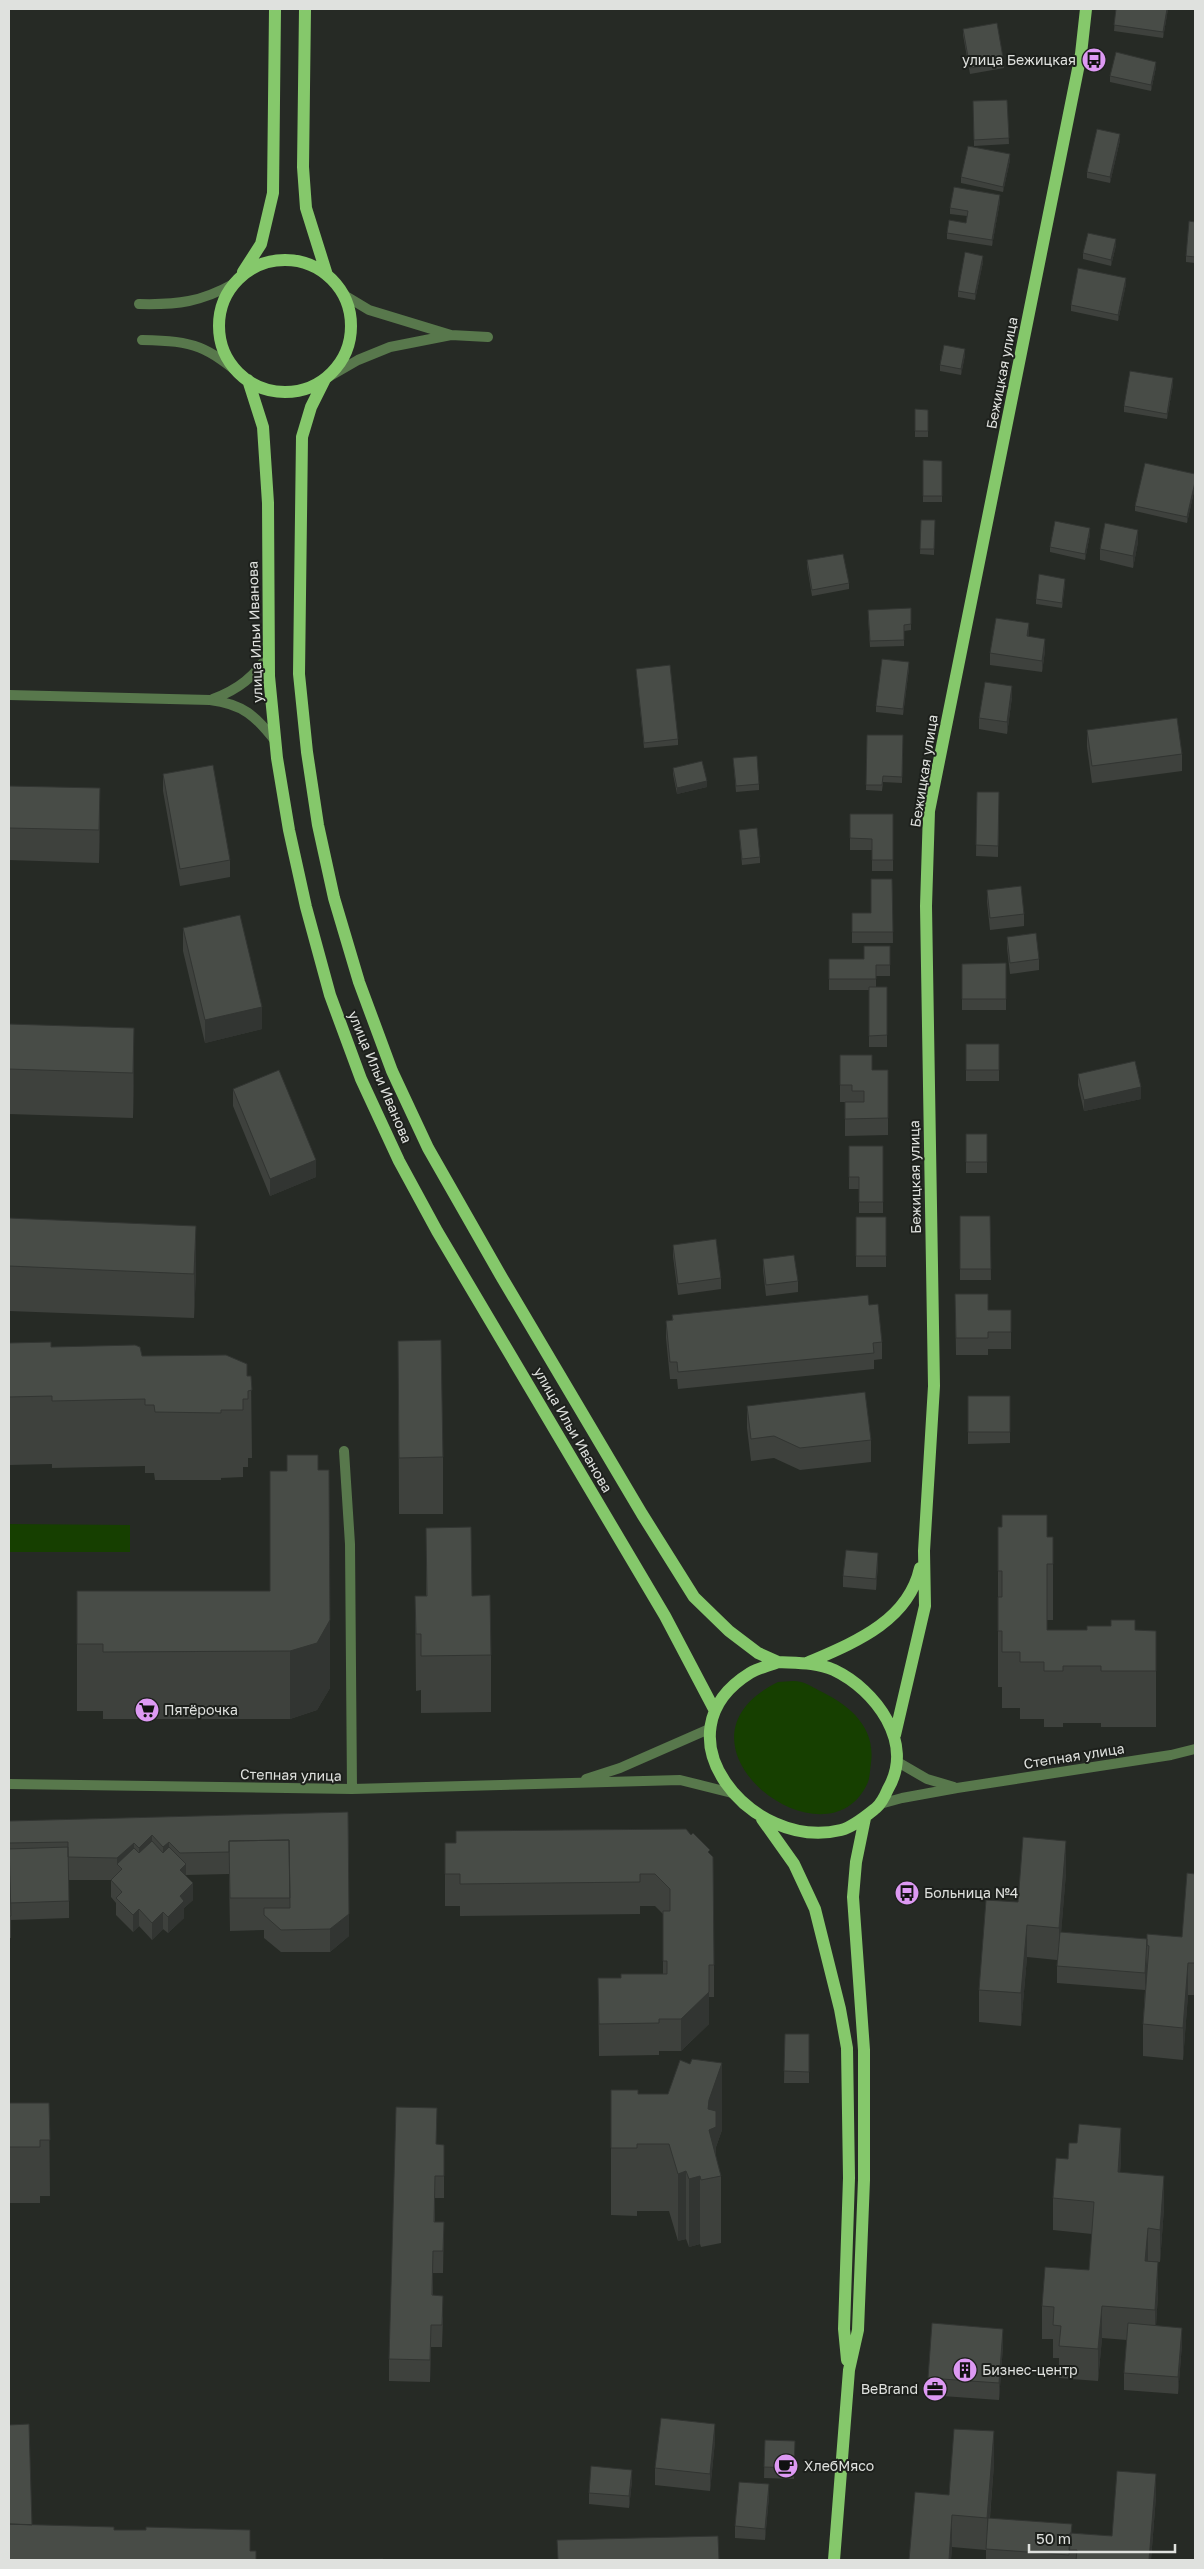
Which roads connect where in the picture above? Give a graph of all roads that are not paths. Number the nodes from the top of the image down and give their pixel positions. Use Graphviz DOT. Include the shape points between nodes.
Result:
graph roads {
  1 [pos="275,9"];
  2 [pos="305,9"];
  3 [pos="1086,9"];
  4 [pos="327,275"];
  5 [pos="235,283"];
  6 [pos="344,295"];
  7 [pos="139,304"];
  8 [pos="451,335"];
  9 [pos="488,337"];
  10 [pos="142,340"];
  11 [pos="325,379"];
  12 [pos="248,380"];
  13 [pos="269,654"];
  14 [pos="9,695"];
  15 [pos="210,700"];
  16 [pos="276,742"];
  17 [pos="344,1451"];
  18 [pos="924,1550"];
  19 [pos="778,1662"];
  20 [pos="806,1663"];
  21 [pos="715,1711"];
  22 [pos="709,1729"];
  23 [pos="895,1736"];
  24 [pos="1195,1749"];
  25 [pos="896,1761"];
  26 [pos="573,1783"];
  27 [pos="9,1784"];
  28 [pos="957,1788"];
  29 [pos="352,1790"];
  30 [pos="732,1792"];
  31 [pos="880,1804"];
  32 [pos="865,1818"];
  33 [pos="762,1819"];
  34 [pos="849,2370"];
  35 [pos="834,2560"];
  1 -- 5 [label="main road" via="273,193 261,244"];
  2 -- 4 [label="main road" via="303,167 306,208"];
  3 -- 18 [label="main road, Бежицкая улица" via="1081,54 929,811 926,906 934,1386"];
  4 -- 5 [label="main road" via="310,264 290,260 270,262 251,270"];
  4 -- 6 [label="main road"];
  5 -- 7 [label="street" via="194,301"];
  5 -- 12 [label="main road" via="224,302 219,323 222,345 232,365"];
  6 -- 8 [label="street" via="369,310"];
  6 -- 11 [label="main road" via="350,312 347,350"];
  8 -- 9 [label="street"];
  8 -- 11 [label="street" via="390,346"];
  10 -- 12 [label="street" via="178,341 202,347"];
  11 -- 12 [label="main road" via="307,389 287,392 266,390"];
  11 -- 19 [label="main road, улица Ильи Иванова" via="311,407 302,437 299,674 306,752 318,825 334,898 359,982 392,1071 428,1148 642,1514 694,1597 729,1632 758,1653"];
  12 -- 13 [label="main road, улица Ильи Иванова" via="263,427 266,462"];
  13 -- 15 [label="street" via="246,683"];
  13 -- 16 [label="main road, улица Ильи Иванова"];
  14 -- 15 [label="street"];
  15 -- 16 [label="street" via="230,702 246,710"];
  16 -- 21 [label="main road, улица Ильи Иванова" via="289,830 306,907 330,995 361,1079 437,1231 670,1624"];
  17 -- 29 [label="street" via="350,1544"];
  18 -- 20 [label="main road" via="917,1581 898,1612 876,1630"];
  18 -- 23 [label="main road" via="925,1606"];
  19 -- 20 [label="main road"];
  19 -- 21 [label="main road" via="751,1673 721,1700"];
  20 -- 23 [label="main road" via="832,1670 868,1694 884,1713"];
  21 -- 22 [label="main road"];
  22 -- 26 [label="street" via="620,1768"];
  22 -- 30 [label="main road" via="715,1764"];
  23 -- 25 [label="main road"];
  24 -- 28 [label="street, Степная улица"];
  25 -- 28 [label="street" via="927,1780"];
  25 -- 31 [label="main road" via="894,1780"];
  26 -- 29 [label="street, Степная улица"];
  26 -- 30 [label="street, Степная улица" via="680,1780"];
  27 -- 29 [label="street, Степная улица"];
  28 -- 31 [label="street, Степная улица"];
  30 -- 33 [label="main road"];
  31 -- 32 [label="main road"];
  32 -- 33 [label="main road" via="841,1830 813,1831 789,1829"];
  32 -- 34 [label="main road" via="853,1897 864,2050 864,2180 858,2330"];
  33 -- 34 [label="main road" via="794,1864 815,1909 847,2048 849,2178 844,2330"];
  34 -- 35 [label="main road"];
}
